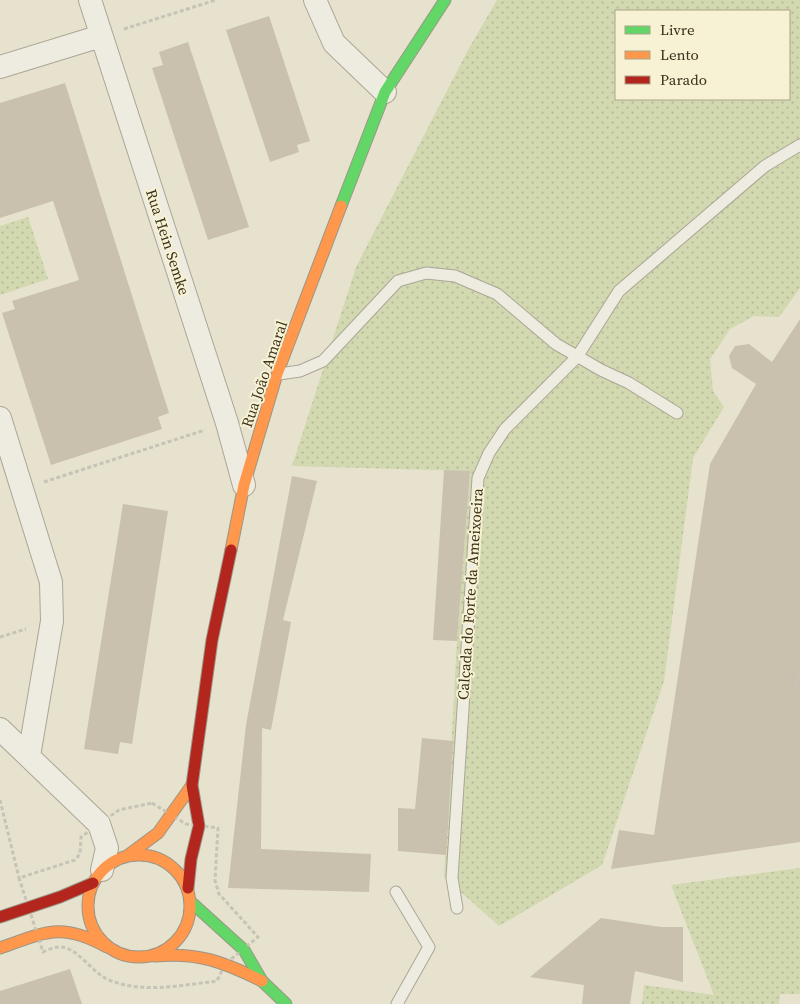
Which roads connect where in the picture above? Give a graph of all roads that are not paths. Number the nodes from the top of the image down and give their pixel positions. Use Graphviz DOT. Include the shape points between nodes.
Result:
graph roads {
  1 [pos="90,0"];
  2 [pos="315,0"];
  3 [pos="445,0"];
  4 [pos="101,36"];
  5 [pos="0,68"];
  6 [pos="385,92"];
  7 [pos="800,145"];
  8 [pos="577,357"];
  9 [pos="277,374"];
  10 [pos="677,413"];
  11 [pos="0,418"];
  12 [pos="244,485"];
  13 [pos="0,729"];
  14 [pos="29,756"];
  15 [pos="192,785"];
  16 [pos="128,856"];
  17 [pos="98,876"];
  18 [pos="188,888"];
  19 [pos="396,892"];
  20 [pos="191,902"];
  21 [pos="457,908"];
  22 [pos="0,917"];
  23 [pos="0,948"];
  24 [pos="109,948"];
  25 [pos="150,956"];
  26 [pos="262,981"];
  27 [pos="286,1004"];
  28 [pos="397,1004"];
  1 -- 4 [label="street, Rua Hein Semke"];
  2 -- 6 [label="street" via="334,43"];
  3 -- 6 [label="street, Rua João Amaral"];
  4 -- 5 [label="street"];
  4 -- 12 [label="street, Rua Hein Semke" via="227,423"];
  6 -- 9 [label="street, Rua João Amaral"];
  7 -- 8 [label="lane, Calçada do Forte da Ameixoeira" via="765,166 619,291"];
  8 -- 9 [label="lane" via="556,344 497,294 455,276 426,273 398,281 323,361 300,371"];
  8 -- 10 [label="lane" via="629,383"];
  8 -- 21 [label="lane, Calçada do Forte da Ameixoeira" via="505,429 478,478 452,878"];
  9 -- 12 [label="street, Rua João Amaral"];
  11 -- 14 [label="street" via="52,582 52,621"];
  12 -- 15 [label="street, Rua João Amaral" via="212,640"];
  13 -- 14 [label="street"];
  14 -- 17 [label="street" via="99,824 106,848"];
  15 -- 16 [label="street, Rua João Amaral" via="158,833"];
  15 -- 18 [label="street, Rua João Amaral" via="199,826"];
  16 -- 17 [label="street" via="114,861"];
  16 -- 18 [label="street" via="142,854 170,864"];
  17 -- 22 [label="street" via="60,897"];
  17 -- 24 [label="street" via="88,897 88,911 98,938"];
  18 -- 20 [label="street"];
  19 -- 28 [label="lane" via="429,947"];
  20 -- 25 [label="street" via="190,917 181,936 164,951"];
  20 -- 26 [label="street" via="244,950"];
  23 -- 24 [label="street" via="51,931 74,930"];
  24 -- 25 [label="street" via="136,958"];
  25 -- 26 [label="street" via="195,954"];
  26 -- 27 [label="street"];
}
